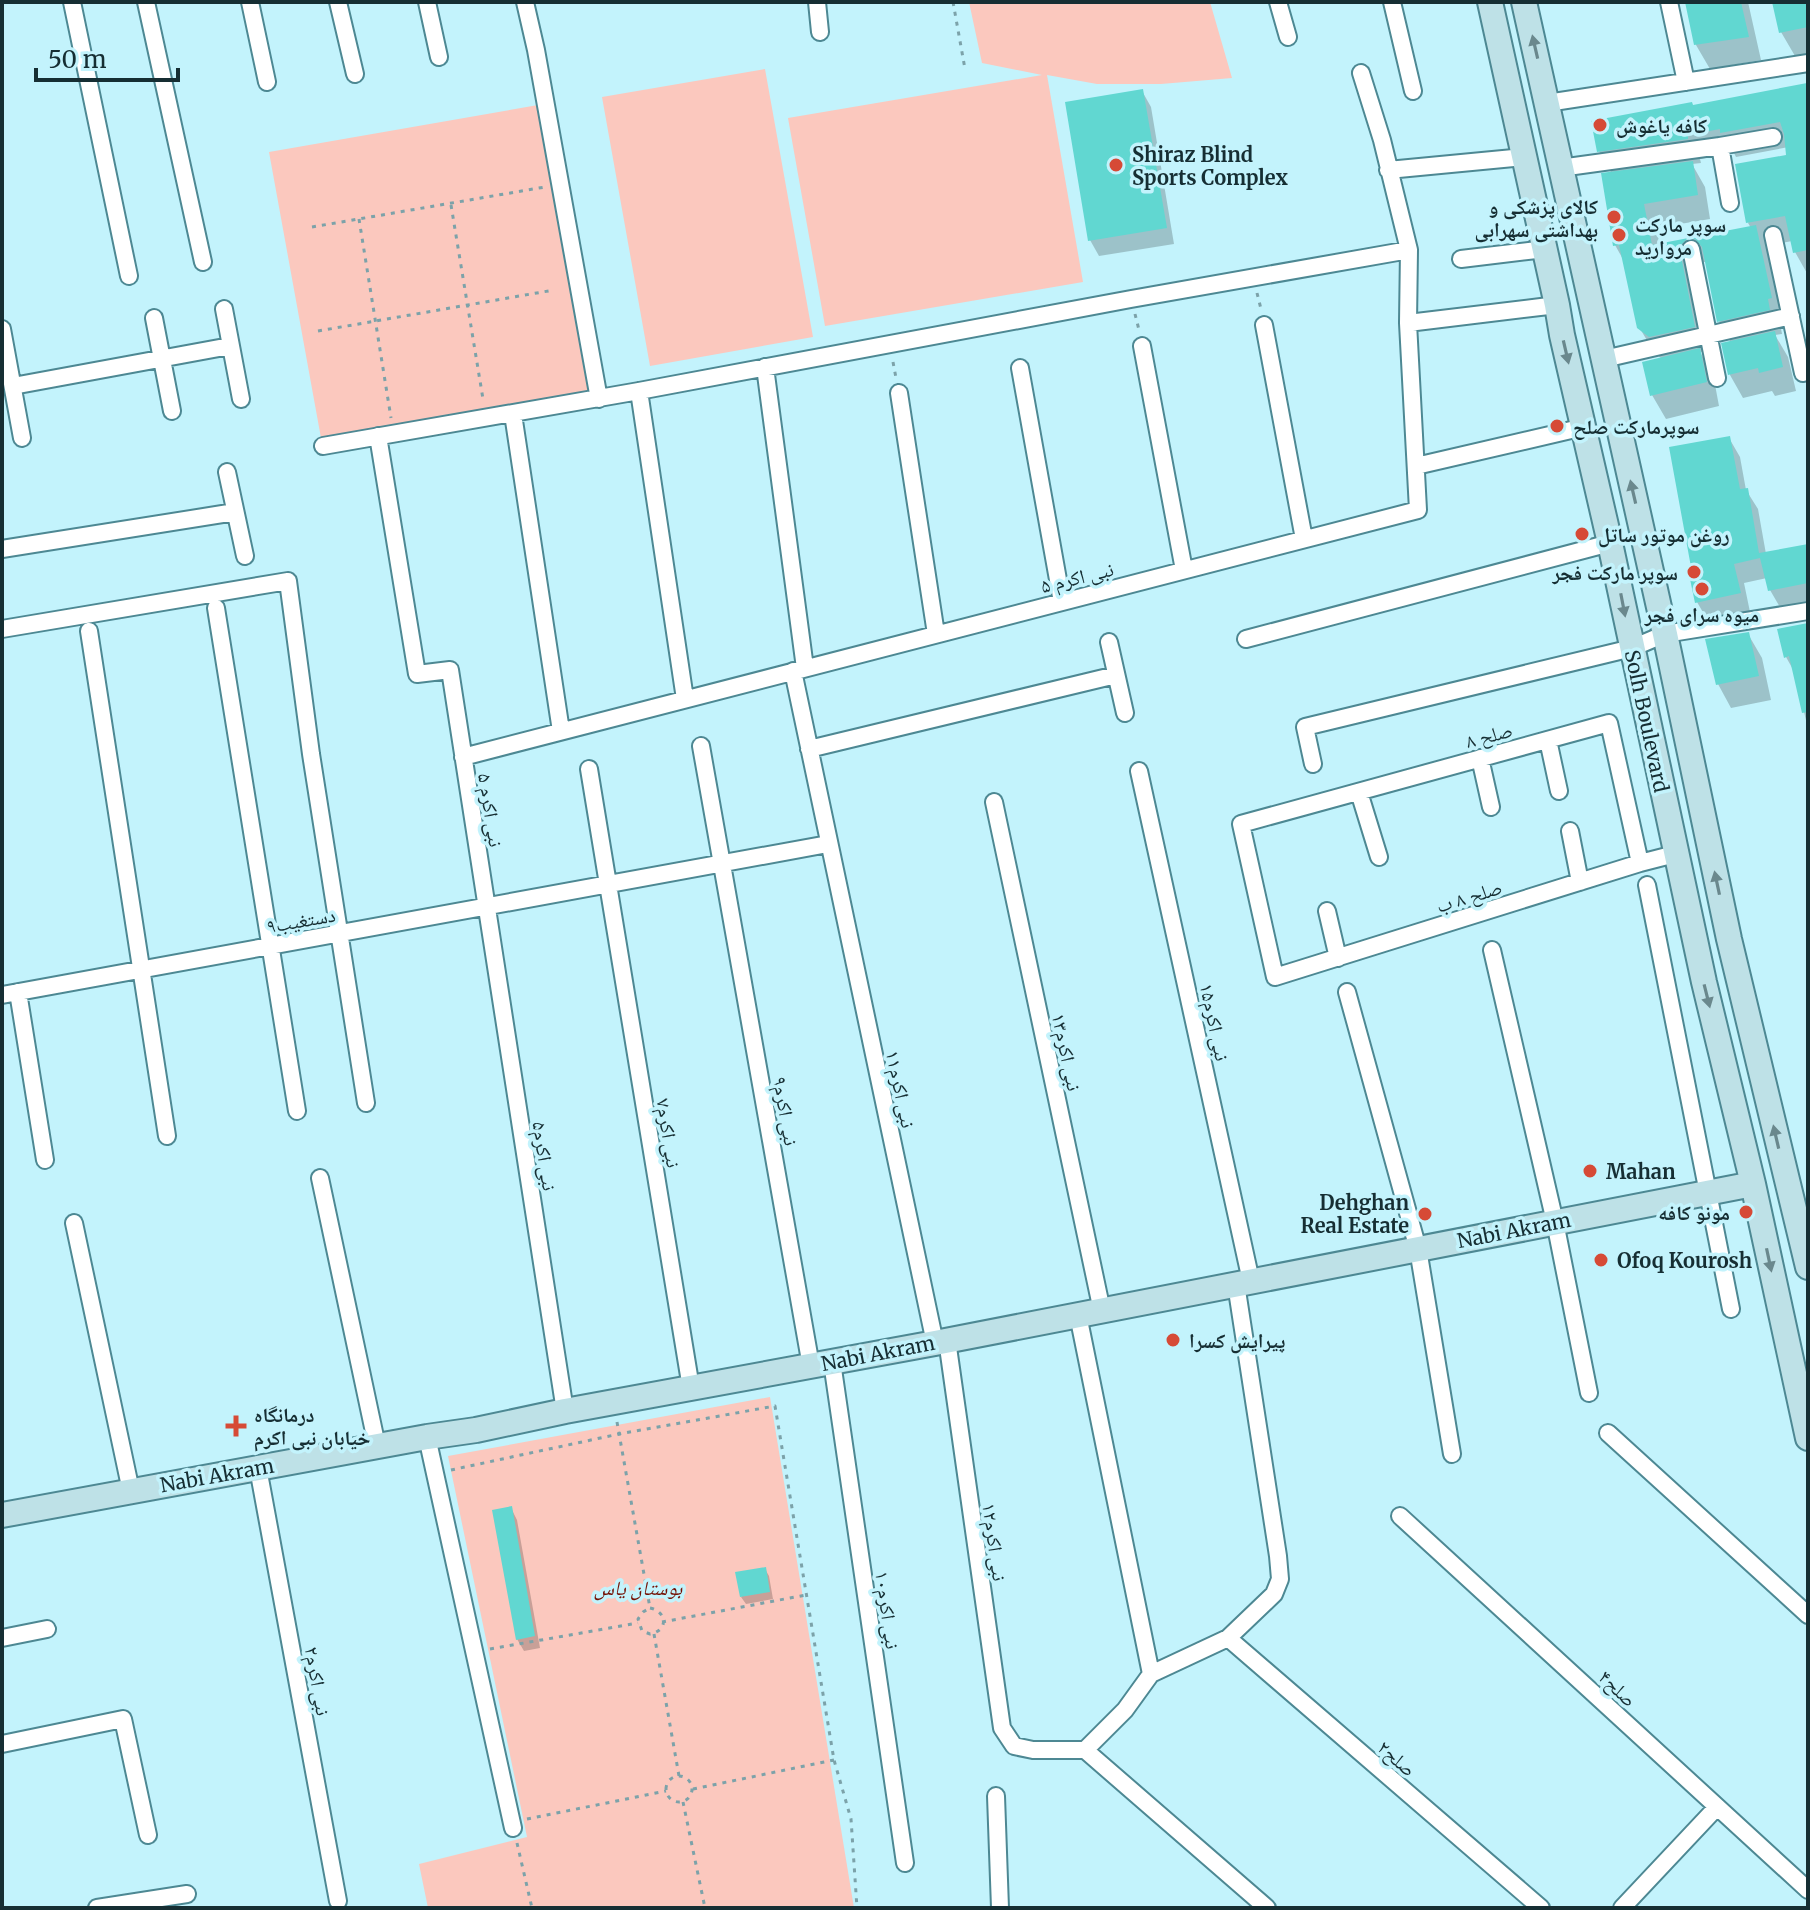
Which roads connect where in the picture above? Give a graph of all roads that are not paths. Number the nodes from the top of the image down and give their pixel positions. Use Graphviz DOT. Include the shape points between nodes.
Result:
graph roads {
  1 [pos="72,2"];
  2 [pos="146,2"];
  3 [pos="250,2"];
  4 [pos="338,2"];
  5 [pos="427,2"];
  6 [pos="525,2"];
  7 [pos="817,2"];
  8 [pos="1278,2"];
  9 [pos="1392,2"];
  10 [pos="1490,2"];
  11 [pos="1524,2"];
  12 [pos="1669,2"];
  13 [pos="820,32"];
  14 [pos="1288,37"];
  15 [pos="439,57"];
  16 [pos="1808,63"];
  17 [pos="1361,73"];
  18 [pos="355,74"];
  19 [pos="267,82"];
  20 [pos="1686,82"];
  21 [pos="1413,91"];
  22 [pos="1547,103"];
  23 [pos="1773,137"];
  24 [pos="1720,146"];
  25 [pos="1524,157"];
  26 [pos="1560,168"];
  27 [pos="1388,170"];
  28 [pos="1730,203"];
  29 [pos="1773,235"];
  30 [pos="1545,249"];
  31 [pos="1691,249"];
  32 [pos="1409,250"];
  33 [pos="1461,259"];
  34 [pos="203,262"];
  35 [pos="129,276"];
  36 [pos="1557,305"];
  37 [pos="224,309"];
  38 [pos="1791,316"];
  39 [pos="154,318"];
  40 [pos="1408,323"];
  41 [pos="1264,325"];
  42 [pos="2,329"];
  43 [pos="1708,335"];
  44 [pos="230,346"];
  45 [pos="1142,346"];
  46 [pos="162,359"];
  47 [pos="1604,359"];
  48 [pos="765,367"];
  49 [pos="1020,368"];
  50 [pos="1803,373"];
  51 [pos="1717,378"];
  52 [pos="13,386"];
  53 [pos="639,391"];
  54 [pos="899,393"];
  55 [pos="241,399"];
  56 [pos="599,399"];
  57 [pos="172,411"];
  58 [pos="513,414"];
  59 [pos="1584,427"];
  60 [pos="386,435"];
  61 [pos="22,438"];
  62 [pos="323,446"];
  63 [pos="1416,466"];
  64 [pos="227,472"];
  65 [pos="235,512"];
  66 [pos="1304,539"];
  67 [pos="1610,543"];
  68 [pos="2,549"];
  69 [pos="245,556"];
  70 [pos="1184,570"];
  71 [pos="1062,602"];
  72 [pos="216,608"];
  73 [pos="1808,611"];
  74 [pos="2,629"];
  75 [pos="89,631"];
  76 [pos="936,634"];
  77 [pos="1665,634"];
  78 [pos="1246,639"];
  79 [pos="1109,642"];
  80 [pos="1632,648"];
  81 [pos="799,670"];
  82 [pos="1116,675"];
  83 [pos="685,699"];
  84 [pos="1125,713"];
  85 [pos="561,731"];
  86 [pos="1548,740"];
  87 [pos="701,746"];
  88 [pos="809,749"];
  89 [pos="463,757"];
  90 [pos="1480,758"];
  91 [pos="1313,764"];
  92 [pos="589,769"];
  93 [pos="1139,771"];
  94 [pos="1559,791"];
  95 [pos="1359,792"];
  96 [pos="994,802"];
  97 [pos="1491,807"];
  98 [pos="1570,831"];
  99 [pos="828,844"];
  100 [pos="1675,854"];
  101 [pos="1379,857"];
  102 [pos="1640,863"];
  103 [pos="721,864"];
  104 [pos="1580,882"];
  105 [pos="607,884"];
  106 [pos="1647,885"];
  107 [pos="485,907"];
  108 [pos="1327,911"];
  109 [pos="339,933"];
  110 [pos="271,946"];
  111 [pos="1492,950"];
  112 [pos="1338,958"];
  113 [pos="141,969"];
  114 [pos="1275,977"];
  115 [pos="1347,992"];
  116 [pos="10,993"];
  117 [pos="2,1007"];
  118 [pos="366,1103"];
  119 [pos="297,1111"];
  120 [pos="167,1136"];
  121 [pos="45,1160"];
  122 [pos="1797,1176"];
  123 [pos="320,1178"];
  124 [pos="1753,1184"];
  125 [pos="1707,1193"];
  126 [pos="1555,1222"];
  127 [pos="74,1223"];
  128 [pos="1418,1249"];
  129 [pos="1808,1267"];
  130 [pos="1244,1283"];
  131 [pos="1731,1309"];
  132 [pos="1090,1313"];
  133 [pos="941,1342"];
  134 [pos="822,1364"];
  135 [pos="691,1388"];
  136 [pos="1589,1393"];
  137 [pos="565,1411"];
  138 [pos="1608,1433"];
  139 [pos="427,1437"];
  140 [pos="1808,1438"];
  141 [pos="377,1446"];
  142 [pos="1452,1454"];
  143 [pos="258,1468"];
  144 [pos="131,1491"];
  145 [pos="2,1515"];
  146 [pos="1400,1516"];
  147 [pos="1808,1615"];
  148 [pos="47,1629"];
  149 [pos="2,1638"];
  150 [pos="1228,1638"];
  151 [pos="1151,1674"];
  152 [pos="2,1744"];
  153 [pos="1085,1750"];
  154 [pos="996,1796"];
  155 [pos="1717,1807"];
  156 [pos="512,1825"];
  157 [pos="148,1835"];
  158 [pos="905,1863"];
  159 [pos="1808,1890"];
  160 [pos="187,1894"];
  161 [pos="338,1901"];
  162 [pos="97,1908"];
  163 [pos="1000,1908"];
  164 [pos="1267,1908"];
  165 [pos="1541,1908"];
  166 [pos="1622,1908"];
  1 -- 35 [label="street"];
  2 -- 34 [label="street"];
  3 -- 19 [label="street"];
  4 -- 18 [label="street"];
  5 -- 15 [label="street"];
  6 -- 56 [label="street"];
  7 -- 13 [label="street"];
  8 -- 14 [label="street"];
  9 -- 21 [label="street"];
  10 -- 25 [label="main road, Solh Boulevard"];
  22 -- 11 [label="main road, Solh Boulevard, one-way"];
  12 -- 20 [label="street"];
  16 -- 20 [label="street"];
  17 -- 27 [label="street, نبی اکرم ۵"];
  20 -- 22 [label="street"];
  22 -- 26 [label="main road, Solh Boulevard"];
  23 -- 24 [label="street"];
  24 -- 26 [label="street"];
  24 -- 28 [label="street"];
  25 -- 27 [label="street"];
  25 -- 30 [label="main road, Solh Boulevard"];
  26 -- 47 [label="main road, Solh Boulevard"];
  27 -- 32 [label="street, نبی اکرم ۵"];
  29 -- 38 [label="street"];
  30 -- 33 [label="street"];
  30 -- 36 [label="main road, Solh Boulevard"];
  31 -- 43 [label="street"];
  32 -- 40 [label="street, نبی اکرم ۵"];
  32 -- 48 [label="street"];
  36 -- 40 [label="street"];
  36 -- 59 [label="main road, Solh Boulevard, one-way"];
  37 -- 44 [label="street"];
  38 -- 43 [label="street"];
  38 -- 50 [label="street"];
  39 -- 46 [label="street"];
  40 -- 63 [label="street, نبی اکرم ۵"];
  41 -- 66 [label="street"];
  42 -- 52 [label="street"];
  43 -- 47 [label="street"];
  43 -- 51 [label="street"];
  44 -- 46 [label="street"];
  44 -- 55 [label="street"];
  45 -- 70 [label="street"];
  46 -- 52 [label="street"];
  46 -- 57 [label="street"];
  77 -- 47 [label="main road, Solh Boulevard, one-way"];
  48 -- 53 [label="street"];
  48 -- 81 [label="street, نبی اکرم۱۱"];
  49 -- 71 [label="street"];
  52 -- 61 [label="street"];
  53 -- 56 [label="street"];
  53 -- 83 [label="street"];
  54 -- 76 [label="street"];
  56 -- 58 [label="street"];
  58 -- 60 [label="street"];
  58 -- 85 [label="street"];
  59 -- 63 [label="street"];
  59 -- 67 [label="main road, Solh Boulevard"];
  60 -- 62 [label="street"];
  60 -- 89 [label="street" via="417,674 450,670"];
  63 -- 66 [label="street, نبی اکرم ۵" via="1418,510"];
  64 -- 65 [label="street"];
  65 -- 68 [label="street"];
  65 -- 69 [label="street"];
  66 -- 70 [label="street, نبی اکرم ۵"];
  67 -- 78 [label="street"];
  67 -- 80 [label="main road, Solh Boulevard, one-way"];
  70 -- 71 [label="street, نبی اکرم ۵"];
  71 -- 76 [label="street, نبی اکرم ۵"];
  72 -- 110 [label="street"];
  73 -- 77 [label="street"];
  74 -- 109 [label="street" via="288,581"];
  75 -- 113 [label="street"];
  76 -- 81 [label="street, نبی اکرم ۵"];
  77 -- 80 [label="street"];
  122 -- 77 [label="main road, Solh Boulevard, one-way" via="1729,939"];
  79 -- 82 [label="street"];
  80 -- 91 [label="street" via="1305,727"];
  80 -- 100 [label="main road, Solh Boulevard"];
  81 -- 83 [label="street, نبی اکرم ۵"];
  81 -- 88 [label="street, نبی اکرم۱۱"];
  82 -- 84 [label="street"];
  82 -- 88 [label="street"];
  83 -- 85 [label="street, نبی اکرم ۵"];
  85 -- 89 [label="street, نبی اکرم ۵"];
  86 -- 90 [label="street, ۸ صلح"];
  86 -- 94 [label="street"];
  86 -- 102 [label="street, ۸ صلح" via="1609,723"];
  87 -- 103 [label="street, نبی اکرم۹"];
  88 -- 99 [label="street, نبی اکرم۱۱"];
  89 -- 107 [label="street, نبی اکرم ۵"];
  90 -- 95 [label="street, ۸ صلح"];
  90 -- 97 [label="street"];
  92 -- 105 [label="street, نبی اکرم۷"];
  93 -- 130 [label="street, نبی اکرم۱۵"];
  95 -- 101 [label="street"];
  95 -- 114 [label="street, ۸ صلح" via="1241,824"];
  96 -- 132 [label="street, نبی اکرم۱۳"];
  98 -- 104 [label="street"];
  99 -- 103 [label="street"];
  99 -- 133 [label="street, نبی اکرم۱۱"];
  100 -- 102 [label="street, صلح ۸ ب"];
  100 -- 124 [label="main road, Solh Boulevard, one-way"];
  102 -- 104 [label="street, صلح ۸ ب"];
  103 -- 105 [label="street, دستغیب۹"];
  103 -- 134 [label="street, نبی اکرم۹"];
  104 -- 112 [label="street, صلح ۸ ب"];
  105 -- 107 [label="street, دستغیب۹"];
  105 -- 135 [label="street, نبی اکرم۷"];
  106 -- 125 [label="street"];
  107 -- 109 [label="street, دستغیب۹"];
  107 -- 137 [label="street, نبی اکرم۵"];
  108 -- 112 [label="street"];
  109 -- 110 [label="street, دستغیب۹"];
  109 -- 118 [label="street"];
  110 -- 113 [label="street, دستغیب۹"];
  110 -- 119 [label="street"];
  111 -- 126 [label="street"];
  112 -- 114 [label="street, صلح ۸ ب"];
  113 -- 116 [label="street, دستغیب۹"];
  113 -- 120 [label="street"];
  115 -- 128 [label="street"];
  116 -- 117 [label="street"];
  116 -- 121 [label="street"];
  122 -- 129 [label="main road, Solh Boulevard"];
  123 -- 141 [label="street"];
  124 -- 125 [label="main road, Nabi Akram"];
  124 -- 140 [label="main road, Solh Boulevard, one-way"];
  125 -- 126 [label="main road, Nabi Akram"];
  125 -- 131 [label="street"];
  126 -- 128 [label="main road, Nabi Akram"];
  126 -- 136 [label="street"];
  127 -- 144 [label="street"];
  128 -- 130 [label="main road, Nabi Akram"];
  128 -- 142 [label="street"];
  130 -- 132 [label="main road, Nabi Akram"];
  130 -- 150 [label="street, نبی اکرم۱۵" via="1280,1579 1274,1594"];
  132 -- 133 [label="main road, Nabi Akram"];
  132 -- 151 [label="street, نبی اکرم۱۳"];
  133 -- 134 [label="main road, Nabi Akram"];
  133 -- 153 [label="street, نبی اکرم۱۲" via="1002,1728 1014,1746"];
  134 -- 135 [label="main road, Nabi Akram"];
  134 -- 158 [label="street, نبی اکرم۱۰"];
  135 -- 137 [label="main road, Nabi Akram"];
  137 -- 139 [label="main road, Nabi Akram"];
  138 -- 147 [label="street"];
  139 -- 141 [label="main road, Nabi Akram"];
  139 -- 156 [label="street"];
  141 -- 143 [label="main road, Nabi Akram"];
  143 -- 144 [label="main road, Nabi Akram"];
  143 -- 161 [label="street, نبی اکرم۲"];
  144 -- 145 [label="main road, Nabi Akram"];
  146 -- 155 [label="street, صلح۴"];
  148 -- 149 [label="street"];
  150 -- 151 [label="street"];
  150 -- 165 [label="street, صلح۲"];
  151 -- 153 [label="street"];
  152 -- 157 [label="street" via="123,1719"];
  153 -- 164 [label="street"];
  154 -- 163 [label="street"];
  155 -- 159 [label="street, صلح۴"];
  155 -- 166 [label="street"];
  160 -- 162 [label="street"];
}
